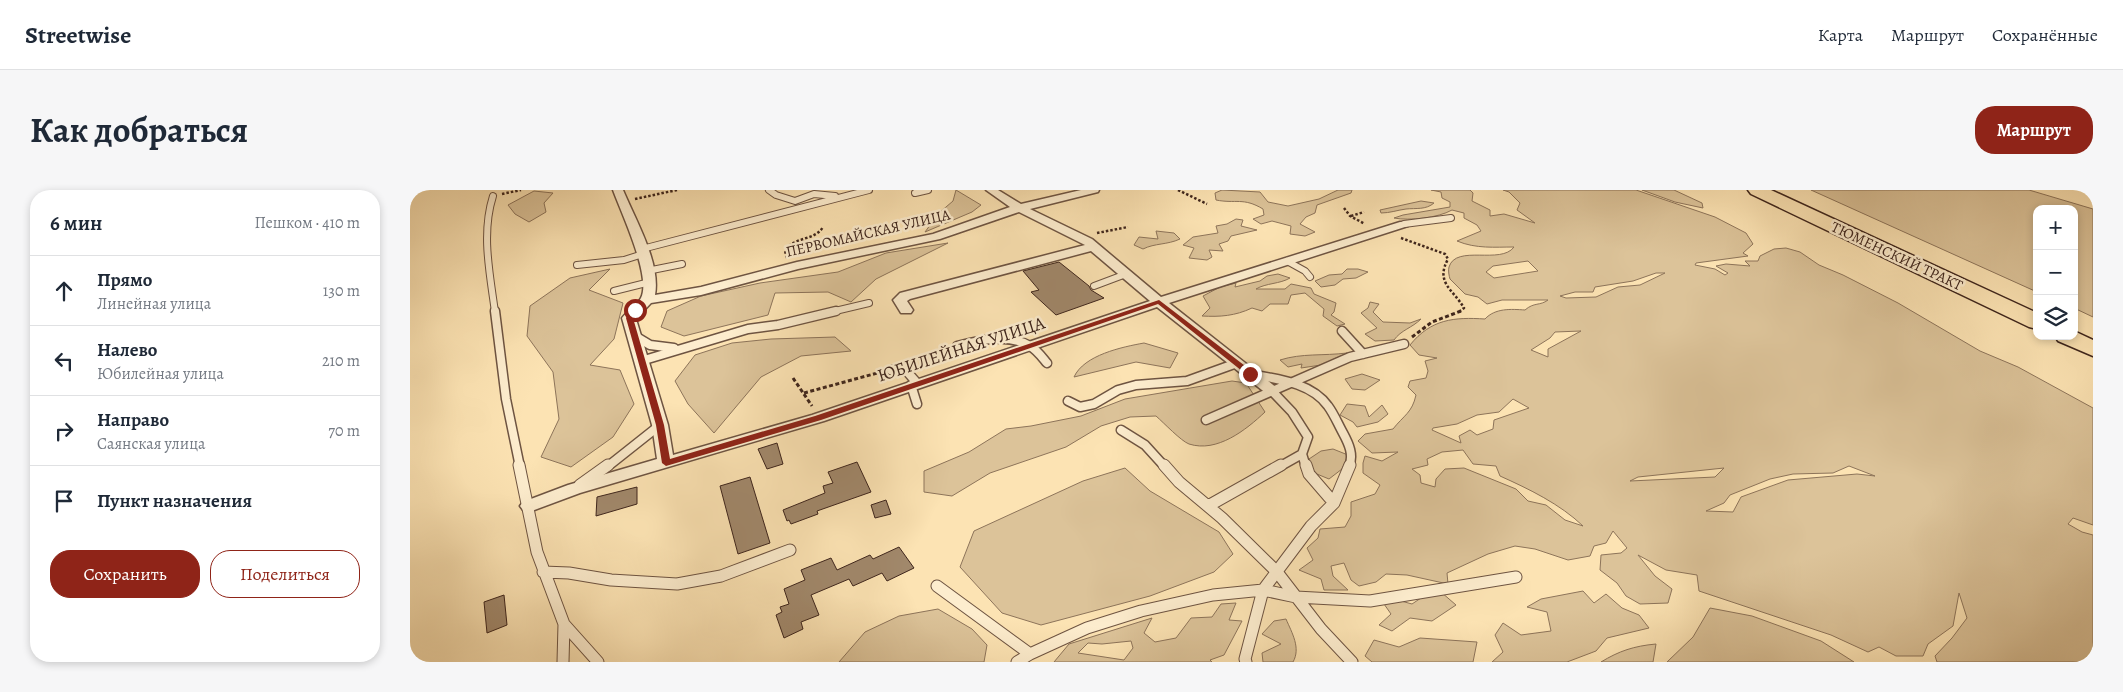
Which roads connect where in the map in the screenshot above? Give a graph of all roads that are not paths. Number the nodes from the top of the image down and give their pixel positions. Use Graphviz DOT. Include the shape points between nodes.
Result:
graph roads {
  1 [pos="769,190"];
  2 [pos="868,190"];
  3 [pos="928,190"];
  4 [pos="991,190"];
  5 [pos="1094,190"];
  6 [pos="1757,190"];
  7 [pos="1778,190"];
  8 [pos="811,192"];
  9 [pos="915,194"];
  10 [pos="493,196"];
  11 [pos="620,196"];
  12 [pos="840,196"];
  13 [pos="795,201"];
  14 [pos="793,208"];
  15 [pos="1019,208"];
  16 [pos="1452,218"];
  17 [pos="1404,224"];
  18 [pos="1093,247"];
  19 [pos="643,252"];
  20 [pos="1287,261"];
  21 [pos="682,264"];
  22 [pos="578,265"];
  23 [pos="1126,274"];
  24 [pos="648,276"];
  25 [pos="1310,277"];
  26 [pos="1094,286"];
  27 [pos="614,291"];
  28 [pos="647,300"];
  29 [pos="1159,302"];
  30 [pos="870,303"];
  31 [pos="2033,308"];
  32 [pos="906,310"];
  33 [pos="2033,320"];
  34 [pos="2078,330"];
  35 [pos="1342,331"];
  36 [pos="634,336"];
  37 [pos="2093,336"];
  38 [pos="2074,340"];
  39 [pos="1404,344"];
  40 [pos="957,346"];
  41 [pos="1030,346"];
  42 [pos="679,349"];
  43 [pos="2093,349"];
  44 [pos="1363,354"];
  45 [pos="641,360"];
  46 [pos="1047,363"];
  47 [pos="1237,363"];
  48 [pos="891,370"];
  49 [pos="1250,374"];
  50 [pos="1291,382"];
  51 [pos="914,384"];
  52 [pos="1272,391"];
  53 [pos="1068,401"];
  54 [pos="917,404"];
  55 [pos="1206,420"];
  56 [pos="660,425"];
  57 [pos="1122,430"];
  58 [pos="1302,454"];
  59 [pos="666,463"];
  60 [pos="574,489"];
  61 [pos="1334,503"];
  62 [pos="529,506"];
  63 [pos="1208,506"];
  64 [pos="790,550"];
  65 [pos="543,572"];
  66 [pos="1277,572"];
  67 [pos="1516,577"];
  68 [pos="937,586"];
  69 [pos="1263,590"];
  70 [pos="1296,597"];
  71 [pos="564,624"];
  72 [pos="1030,654"];
  73 [pos="1348,661"];
  74 [pos="563,662"];
  75 [pos="598,662"];
  76 [pos="1017,662"];
  77 [pos="1246,662"];
  1 -- 13 [label="lane"];
  2 -- 12 [label="lane"];
  3 -- 9 [label="lane"];
  4 -- 15 [label="street"];
  5 -- 15 [label="street, ПЕРВОМАЙСКАЯ УЛИЦА"];
  6 -- 33 [label="main road, ТЮМЕНСКИЙ ТРАКТ"];
  7 -- 31 [label="main road, ТЮМЕНСКИЙ ТРАКТ"];
  8 -- 12 [label="lane"];
  8 -- 13 [label="lane"];
  10 -- 62 [label="lane" via="486,233 491,280 506,399"];
  11 -- 19 [label="street"];
  12 -- 14 [label="lane"];
  13 -- 14 [label="lane"];
  14 -- 19 [label="lane"];
  15 -- 18 [label="street" via="1080,237"];
  15 -- 28 [label="street, ПЕРВОМАЙСКАЯ УЛИЦА" via="936,237 797,266 701,291"];
  16 -- 17 [label="lane"];
  17 -- 20 [label="street, ЮБИЛЕЙНАЯ УЛИЦА"];
  18 -- 23 [label="street"];
  18 -- 32 [label="street" via="905,296 900,300"];
  19 -- 22 [label="lane" via="624,260"];
  19 -- 24 [label="street"];
  20 -- 25 [label="lane" via="1306,271"];
  20 -- 29 [label="street, ЮБИЛЕЙНАЯ УЛИЦА"];
  21 -- 24 [label="lane"];
  23 -- 26 [label="lane"];
  23 -- 29 [label="street"];
  24 -- 27 [label="lane"];
  24 -- 28 [label="street" via="651,287"];
  28 -- 36 [label="street" via="630,318"];
  29 -- 41 [label="street, ЮБИЛЕЙНАЯ УЛИЦА"];
  29 -- 47 [label="street"];
  30 -- 42 [label="lane" via="748,329"];
  34 -- 37 [label="main road"];
  35 -- 44 [label="lane"];
  36 -- 42 [label="lane" via="650,345"];
  36 -- 45 [label="street"];
  38 -- 43 [label="main road"];
  39 -- 44 [label="lane"];
  40 -- 41 [label="lane" via="1004,338"];
  41 -- 46 [label="lane"];
  41 -- 51 [label="street, ЮБИЛЕЙНАЯ УЛИЦА"];
  42 -- 45 [label="lane"];
  44 -- 50 [label="lane"];
  45 -- 56 [label="street"];
  47 -- 49 [label="street"];
  47 -- 53 [label="lane" via="1187,381 1136,385 1118,390 1094,404 1080,407"];
  48 -- 51 [label="lane" via="903,367"];
  49 -- 50 [label="lane"];
  49 -- 52 [label="street"];
  50 -- 52 [label="lane"];
  50 -- 61 [label="lane" via="1315,393 1328,405 1348,444 1352,460"];
  51 -- 54 [label="lane"];
  51 -- 59 [label="street, ЮБИЛЕЙНАЯ УЛИЦА" via="818,418"];
  52 -- 55 [label="lane"];
  52 -- 58 [label="lane" via="1289,406 1308,437"];
  56 -- 59 [label="street"];
  56 -- 60 [label="lane"];
  57 -- 63 [label="lane" via="1145,445 1179,482"];
  58 -- 61 [label="lane" via="1309,474"];
  58 -- 63 [label="lane"];
  59 -- 60 [label="street, ЮБИЛЕЙНАЯ УЛИЦА"];
  60 -- 62 [label="street, ЮБИЛЕЙНАЯ УЛИЦА"];
  61 -- 66 [label="lane" via="1311,526"];
  62 -- 65 [label="lane"];
  63 -- 66 [label="lane"];
  64 -- 65 [label="lane" via="711,578 677,584 588,577 561,571"];
  65 -- 71 [label="lane"];
  66 -- 69 [label="lane"];
  66 -- 70 [label="lane"];
  67 -- 70 [label="lane" via="1370,601"];
  68 -- 72 [label="lane"];
  69 -- 70 [label="lane"];
  69 -- 72 [label="lane" via="1213,595 1141,611 1087,628"];
  69 -- 77 [label="lane"];
  70 -- 73 [label="lane"];
  71 -- 74 [label="lane"];
  71 -- 75 [label="lane"];
  72 -- 76 [label="lane"];
}
